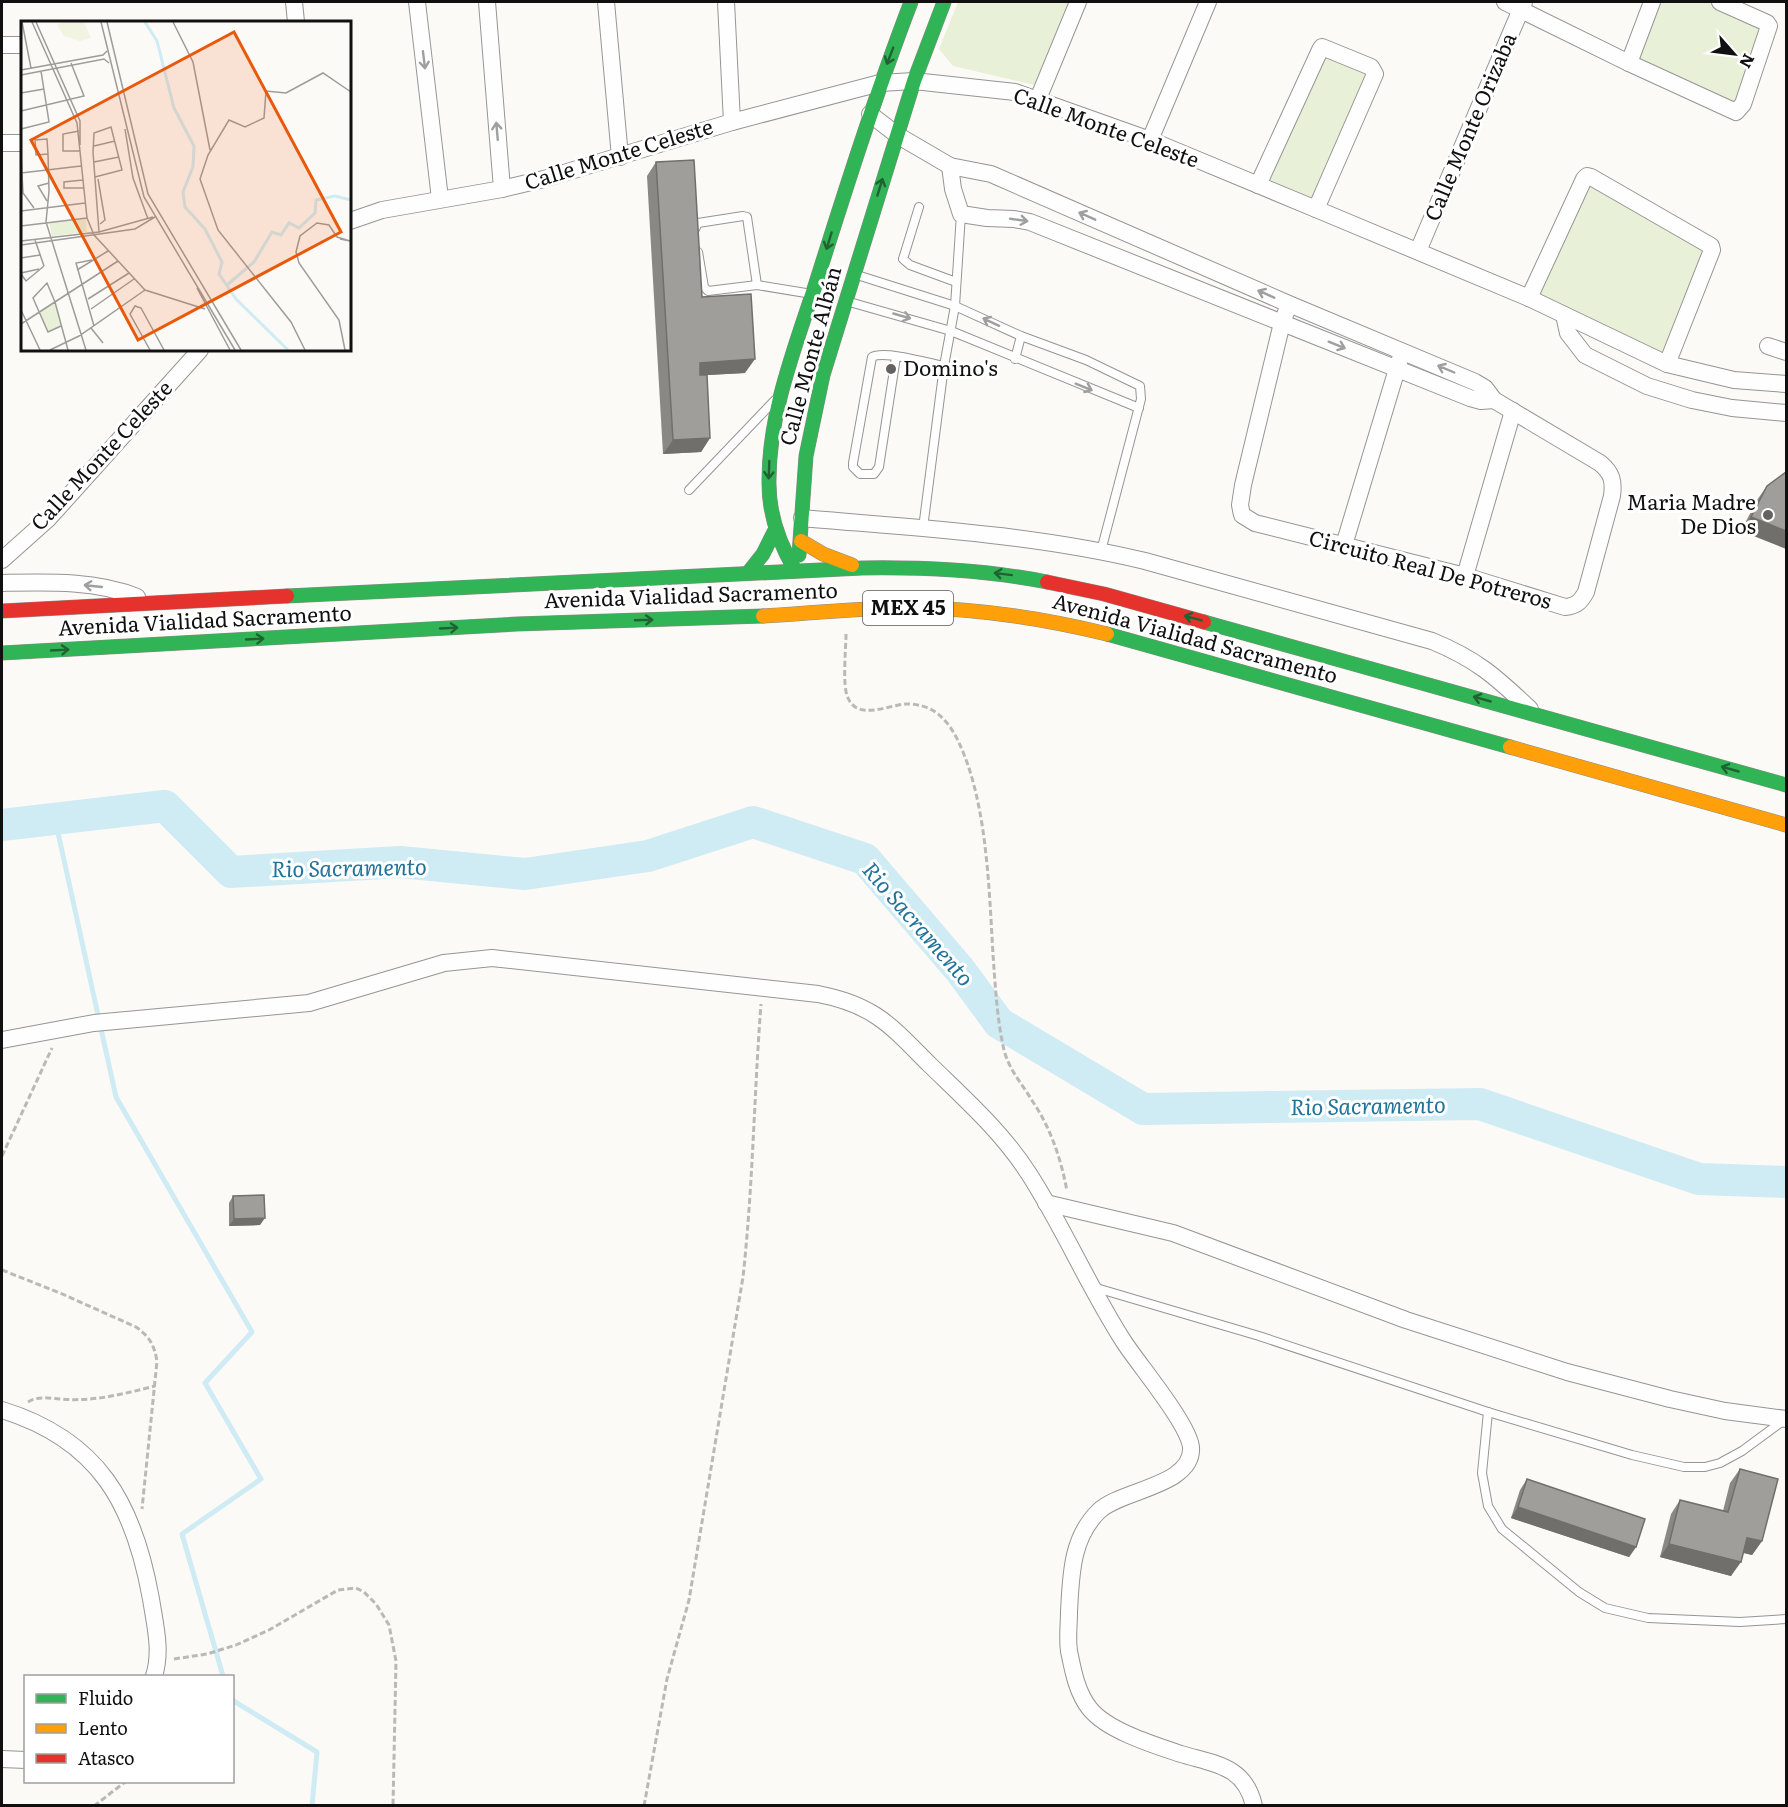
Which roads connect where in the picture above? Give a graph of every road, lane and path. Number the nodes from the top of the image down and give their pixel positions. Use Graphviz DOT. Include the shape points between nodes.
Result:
graph roads {
  1 [pos="294,2"];
  2 [pos="417,2"];
  3 [pos="486,2"];
  4 [pos="606,2"];
  5 [pos="726,2"];
  6 [pos="911,2"];
  7 [pos="944,2"];
  8 [pos="1078,2"];
  9 [pos="1208,2"];
  10 [pos="1505,2"];
  11 [pos="1652,2"];
  12 [pos="1720,2"];
  13 [pos="1523,5"];
  14 [pos="296,21"];
  15 [pos="2,45"];
  16 [pos="21,45"];
  17 [pos="1629,63"];
  18 [pos="914,81"];
  19 [pos="880,83"];
  20 [pos="1038,99"];
  21 [pos="870,114"];
  22 [pos="732,122"];
  23 [pos="897,135"];
  24 [pos="1149,140"];
  25 [pos="21,142"];
  26 [pos="2,143"];
  27 [pos="620,157"];
  28 [pos="950,166"];
  29 [pos="1258,185"];
  30 [pos="502,189"];
  31 [pos="440,199"];
  32 [pos="919,207"];
  33 [pos="1317,209"];
  34 [pos="961,214"];
  35 [pos="351,221"];
  36 [pos="1418,251"];
  37 [pos="854,274"];
  38 [pos="956,282"];
  39 [pos="757,285"];
  40 [pos="812,294"];
  41 [pos="1529,298"];
  42 [pos="846,301"];
  43 [pos="1289,304"];
  44 [pos="955,306"];
  45 [pos="1564,315"];
  46 [pos="1282,323"];
  47 [pos="951,331"];
  48 [pos="1021,336"];
  49 [pos="1768,345"];
  50 [pos="199,351"];
  51 [pos="1402,351"];
  52 [pos="1786,352"];
  53 [pos="896,357"];
  54 [pos="1016,359"];
  55 [pos="1667,364"];
  56 [pos="944,366"];
  57 [pos="1396,369"];
  58 [pos="1734,380"];
  59 [pos="1786,384"];
  60 [pos="782,393"];
  61 [pos="1494,400"];
  62 [pos="1139,408"];
  63 [pos="1732,408"];
  64 [pos="1513,411"];
  65 [pos="1786,413"];
  66 [pos="689,490"];
  67 [pos="802,518"];
  68 [pos="923,528"];
  69 [pos="774,531"];
  70 [pos="801,541"];
  71 [pos="1344,545"];
  72 [pos="1101,550"];
  73 [pos="2,560"];
  74 [pos="860,568"];
  75 [pos="795,570"];
  76 [pos="748,573"];
  77 [pos="1465,576"];
  78 [pos="2,583"];
  79 [pos="785,583"];
  80 [pos="816,585"];
  81 [pos="850,597"];
  82 [pos="763,602"];
  83 [pos="149,603"];
  84 [pos="907,608"];
  85 [pos="2,611"];
  86 [pos="846,612"];
  87 [pos="738,617"];
  88 [pos="2,653"];
  89 [pos="1535,714"];
  90 [pos="1786,785"];
  91 [pos="1786,825"];
  92 [pos="763,987"];
  93 [pos="62,1027"];
  94 [pos="2,1040"];
  95 [pos="2,1156"];
  96 [pos="1046,1203"];
  97 [pos="1070,1208"];
  98 [pos="2,1270"];
  99 [pos="1090,1286"];
  100 [pos="155,1386"];
  101 [pos="6,1412"];
  102 [pos="1488,1412"];
  103 [pos="1786,1419"];
  104 [pos="139,1542"];
  105 [pos="1786,1619"];
  106 [pos="158,1659"];
  107 [pos="154,1675"];
  108 [pos="2,1759"];
  109 [pos="24,1760"];
  110 [pos="124,1783"];
  111 [pos="94,1806"];
  112 [pos="393,1806"];
  113 [pos="644,1806"];
  114 [pos="1254,1806"];
  1 -- 14 [label="street"];
  2 -- 31 [label="street, one-way"];
  30 -- 3 [label="street, one-way"];
  4 -- 27 [label="street"];
  5 -- 22 [label="street"];
  6 -- 19 [label="main road, Calle Monte Albán, one-way"];
  7 -- 18 [label="main road, Calle Monte Albán"];
  8 -- 20 [label="street"];
  9 -- 24 [label="street"];
  10 -- 13 [label="street"];
  11 -- 17 [label="street"];
  12 -- 17 [label="street" via="1769,26 1738,111"];
  13 -- 17 [label="street"];
  13 -- 36 [label="street, Calle Monte Orizaba"];
  15 -- 16 [label="street"];
  18 -- 19 [label="street, Calle Monte Celeste"];
  18 -- 20 [label="street, Calle Monte Celeste" via="1015,92"];
  18 -- 23 [label="main road, Calle Monte Albán"];
  19 -- 21 [label="main road, Calle Monte Albán"];
  19 -- 22 [label="street, Calle Monte Celeste"];
  20 -- 24 [label="street, Calle Monte Celeste"];
  21 -- 23 [label="street, Circuito Real De Potreros"];
  21 -- 40 [label="main road, Calle Monte Albán, one-way"];
  22 -- 27 [label="street, Calle Monte Celeste"];
  23 -- 28 [label="street, Circuito Real De Potreros"];
  37 -- 23 [label="main road, Calle Monte Albán, one-way"];
  24 -- 29 [label="street, Calle Monte Celeste"];
  25 -- 26 [label="street"];
  27 -- 30 [label="street, Calle Monte Celeste"];
  28 -- 34 [label="street"];
  43 -- 28 [label="street, Circuito Real De Potreros, one-way" via="991,174"];
  29 -- 33 [label="street, Calle Monte Celeste"];
  29 -- 33 [label="street" via="1320,50 1324,48 1371,67 1374,75"];
  30 -- 31 [label="street, Calle Monte Celeste"];
  31 -- 35 [label="street, Calle Monte Celeste" via="382,210"];
  32 -- 38 [label="lane" via="903,260"];
  33 -- 36 [label="street, Calle Monte Celeste"];
  34 -- 38 [label="lane"];
  34 -- 46 [label="street, Circuito Real De Potreros, one-way" via="1030,222"];
  36 -- 41 [label="street, Calle Monte Celeste"];
  37 -- 42 [label="main road, Calle Monte Albán"];
  37 -- 44 [label="lane"];
  38 -- 44 [label="lane"];
  39 -- 39 [label="lane" via="705,289 696,224 747,217"];
  39 -- 40 [label="lane"];
  40 -- 60 [label="main road, Calle Monte Albán"];
  41 -- 45 [label="street, Calle Monte Celeste"];
  41 -- 55 [label="street" via="1584,179 1591,177 1711,246"];
  42 -- 47 [label="lane, one-way"];
  42 -- 67 [label="main road, Calle Monte Albán" via="810,433"];
  43 -- 46 [label="street, Circuito Real De Potreros"];
  43 -- 51 [label="street, Circuito Real De Potreros"];
  44 -- 47 [label="lane"];
  48 -- 44 [label="lane, one-way"];
  45 -- 55 [label="street, Calle Monte Celeste"];
  45 -- 63 [label="street" via="1568,333 1585,355 1647,386"];
  46 -- 57 [label="street, Circuito Real De Potreros, one-way"];
  46 -- 71 [label="street, Circuito Real De Potreros" via="1240,510 1255,523"];
  47 -- 54 [label="lane"];
  47 -- 56 [label="lane"];
  48 -- 54 [label="lane"];
  48 -- 62 [label="lane" via="1135,382 1141,390"];
  49 -- 52 [label="street"];
  50 -- 73 [label="street, Calle Monte Celeste" via="49,518"];
  51 -- 57 [label="street"];
  61 -- 51 [label="street, Circuito Real De Potreros, one-way" via="1475,382"];
  53 -- 53 [label="lane" via="875,354 870,361 853,463 860,474 874,474 879,467"];
  53 -- 56 [label="lane"];
  54 -- 62 [label="lane, one-way"];
  55 -- 58 [label="street, Calle Monte Celeste"];
  56 -- 68 [label="lane"];
  57 -- 61 [label="street, Circuito Real De Potreros" via="1475,399"];
  57 -- 71 [label="street"];
  58 -- 59 [label="street, Calle Monte Celeste"];
  58 -- 63 [label="street"];
  60 -- 66 [label="lane"];
  60 -- 69 [label="main road, Calle Monte Albán, one-way" via="769,473"];
  61 -- 64 [label="street, Circuito Real De Potreros"];
  62 -- 72 [label="lane"];
  63 -- 65 [label="street"];
  64 -- 77 [label="street"];
  64 -- 77 [label="street, Circuito Real De Potreros" via="1600,463 1611,475 1612,496 1586,592 1582,601 1565,607"];
  67 -- 68 [label="street"];
  67 -- 70 [label="main road, Calle Monte Albán"];
  68 -- 72 [label="street"];
  69 -- 75 [label="main road, Calle Monte Albán"];
  69 -- 76 [label="main road"];
  70 -- 74 [label="main road"];
  70 -- 75 [label="main road, Calle Monte Albán"];
  71 -- 77 [label="street, Circuito Real De Potreros"];
  72 -- 89 [label="street" via="1432,641 1492,673"];
  74 -- 75 [label="main road, Avenida Vialidad Sacramento / MEX 45"];
  89 -- 74 [label="main road, Avenida Vialidad Sacramento / MEX 45, one-way" via="1054,582 971,570"];
  75 -- 76 [label="main road, Avenida Vialidad Sacramento / MEX 45"];
  75 -- 79 [label="main road"];
  75 -- 80 [label="main road"];
  76 -- 83 [label="main road, Avenida Vialidad Sacramento / MEX 45"];
  83 -- 78 [label="street, one-way" via="96,586"];
  81 -- 84 [label="main road"];
  82 -- 87 [label="main road"];
  83 -- 85 [label="main road, Avenida Vialidad Sacramento / MEX 45"];
  84 -- 86 [label="main road, Avenida Vialidad Sacramento / MEX 45"];
  84 -- 91 [label="main road, Avenida Vialidad Sacramento / MEX 45" via="1020,616 1100,632"];
  86 -- 87 [label="main road, Avenida Vialidad Sacramento / MEX 45"];
  86 -- 97 [label="path" via="846,684 852,704 870,711 905,704 929,708 947,723 966,760 982,832 1005,1053 1057,1146"];
  88 -- 87 [label="main road, Avenida Vialidad Sacramento / MEX 45, one-way" via="517,624"];
  90 -- 89 [label="main road, Avenida Vialidad Sacramento / MEX 45, one-way"];
  92 -- 93 [label="street" via="492,958 469,959 309,1003"];
  92 -- 96 [label="street" via="845,999 888,1023 1008,1145"];
  92 -- 113 [label="path" via="749,1223 741,1288 691,1589 667,1679"];
  93 -- 94 [label="street"];
  93 -- 95 [label="path"];
  96 -- 97 [label="street"];
  96 -- 99 [label="street"];
  97 -- 103 [label="street" via="1173,1233 1406,1320 1567,1372 1714,1409"];
  98 -- 100 [label="path" via="147,1335 157,1361"];
  99 -- 102 [label="lane" via="1259,1336"];
  99 -- 114 [label="street" via="1172,1410 1191,1448 1188,1462 1177,1474 1115,1499 1084,1528 1071,1571 1068,1644 1074,1679 1091,1710 1107,1723 1229,1769 1244,1782"];
  100 -- 101 [label="path" via="104,1399 33,1399"];
  100 -- 104 [label="path"];
  101 -- 104 [label="street" via="50,1431 99,1469 124,1507"];
  102 -- 103 [label="lane" via="1684,1467 1720,1463"];
  102 -- 105 [label="lane" via="1482,1473 1488,1506 1502,1529 1580,1593 1605,1608 1648,1618 1740,1622"];
  104 -- 106 [label="street"];
  106 -- 107 [label="street"];
  106 -- 112 [label="path" via="192,1658 236,1645 338,1590 356,1588 364,1592 389,1625 396,1661"];
  108 -- 109 [label="street"];
  110 -- 111 [label="path"];
}
